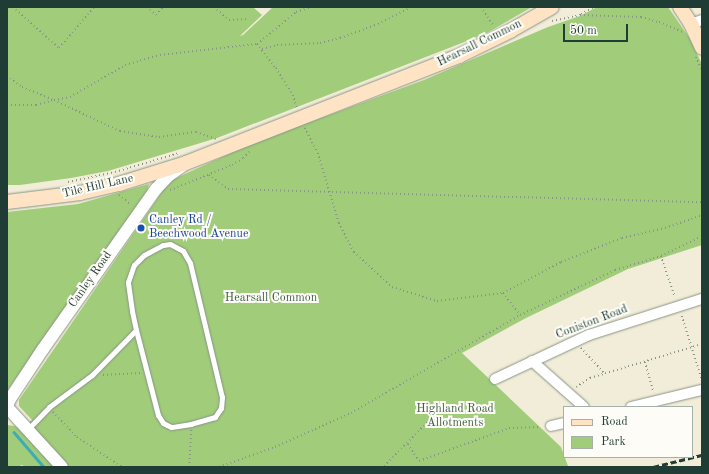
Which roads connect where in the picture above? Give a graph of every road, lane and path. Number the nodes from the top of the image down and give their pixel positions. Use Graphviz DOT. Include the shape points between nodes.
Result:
graph roads {
  1 [pos="13,7"];
  2 [pos="94,7"];
  3 [pos="147,7"];
  4 [pos="164,7"];
  5 [pos="214,7"];
  6 [pos="311,7"];
  7 [pos="412,7"];
  8 [pos="481,7"];
  9 [pos="594,7"];
  10 [pos="680,7"];
  11 [pos="552,8"];
  12 [pos="247,19"];
  13 [pos="693,26"];
  14 [pos="500,36"];
  15 [pos="257,44"];
  16 [pos="702,48"];
  17 [pos="261,50"];
  18 [pos="7,76"];
  19 [pos="54,100"];
  20 [pos="7,105"];
  21 [pos="300,119"];
  22 [pos="210,142"];
  23 [pos="185,157"];
  24 [pos="209,175"];
  25 [pos="62,183"];
  26 [pos="329,192"];
  27 [pos="7,202"];
  28 [pos="702,202"];
  29 [pos="702,215"];
  30 [pos="702,236"];
  31 [pos="661,256"];
  32 [pos="503,293"];
  33 [pos="702,299"];
  34 [pos="678,306"];
  35 [pos="520,315"];
  36 [pos="136,330"];
  37 [pos="576,341"];
  38 [pos="702,344"];
  39 [pos="692,347"];
  40 [pos="532,361"];
  41 [pos="646,362"];
  42 [pos="147,373"];
  43 [pos="604,373"];
  44 [pos="92,375"];
  45 [pos="494,379"];
  46 [pos="702,380"];
  47 [pos="702,390"];
  48 [pos="567,392"];
  49 [pos="656,401"];
  50 [pos="443,406"];
  51 [pos="583,406"];
  52 [pos="635,406"];
  53 [pos="49,407"];
  54 [pos="7,412"];
  55 [pos="563,423"];
  56 [pos="191,424"];
  57 [pos="551,426"];
  58 [pos="28,429"];
  59 [pos="408,444"];
  60 [pos="384,466"];
  61 [pos="62,467"];
  62 [pos="122,467"];
  63 [pos="189,467"];
  64 [pos="219,467"];
  1 -- 2 [label="path" via="59,48"];
  3 -- 4 [label="path" via="156,15"];
  5 -- 12 [label="path" via="230,20"];
  6 -- 15 [label="path" via="296,12"];
  7 -- 17 [label="path" via="378,24 340,38 320,43 277,45"];
  8 -- 14 [label="path"];
  9 -- 13 [label="path" via="580,15 641,17"];
  10 -- 13 [label="main road"];
  11 -- 14 [label="main road, Hearsall Common"];
  13 -- 16 [label="main road"];
  14 -- 21 [label="main road, Hearsall Common" via="459,56"];
  15 -- 17 [label="path"];
  15 -- 19 [label="path" via="160,55 125,65 70,97"];
  17 -- 21 [label="path" via="293,94"];
  18 -- 19 [label="path" via="22,87"];
  19 -- 20 [label="path" via="36,105"];
  19 -- 22 [label="path" via="120,131 159,137 196,132 217,140"];
  21 -- 23 [label="main road, Hearsall Common"];
  21 -- 26 [label="path" via="318,153"];
  23 -- 25 [label="path"];
  23 -- 27 [label="main road, Tile Hill Lane" via="118,184 80,193"];
  23 -- 54 [label="street, Canley Road" via="156,189 43,349 10,399"];
  24 -- 26 [label="path" via="228,189"];
  26 -- 28 [label="path"];
  26 -- 32 [label="path" via="339,223 354,252 392,287 438,301"];
  29 -- 32 [label="path" via="665,228 622,238 561,262"];
  30 -- 31 [label="path"];
  31 -- 34 [label="path"];
  31 -- 35 [label="path" via="615,270"];
  32 -- 35 [label="path"];
  33 -- 34 [label="street, Coniston Road"];
  34 -- 37 [label="street, Coniston Road"];
  34 -- 39 [label="path"];
  35 -- 64 [label="path" via="351,414 275,447"];
  36 -- 42 [label="lane"];
  36 -- 44 [label="lane"];
  36 -- 56 [label="lane" via="128,282 134,265 144,255 163,245 176,246 183,251 190,263 222,397 221,408 215,417"];
  37 -- 40 [label="street, Coniston Road"];
  37 -- 43 [label="path"];
  38 -- 39 [label="path"];
  39 -- 41 [label="path"];
  39 -- 46 [label="path"];
  40 -- 45 [label="street, Coniston Road"];
  40 -- 48 [label="street"];
  41 -- 43 [label="path"];
  41 -- 49 [label="path"];
  42 -- 44 [label="path"];
  42 -- 56 [label="lane" via="158,415 163,423 171,427"];
  43 -- 48 [label="path"];
  44 -- 53 [label="lane"];
  47 -- 49 [label="street"];
  48 -- 51 [label="street"];
  49 -- 52 [label="street"];
  50 -- 59 [label="path"];
  53 -- 58 [label="lane"];
  53 -- 62 [label="path" via="77,437"];
  54 -- 58 [label="street"];
  55 -- 57 [label="street"];
  56 -- 63 [label="path"];
  57 -- 59 [label="path" via="509,428 419,461"];
  58 -- 61 [label="street"];
  59 -- 60 [label="path"];
}
